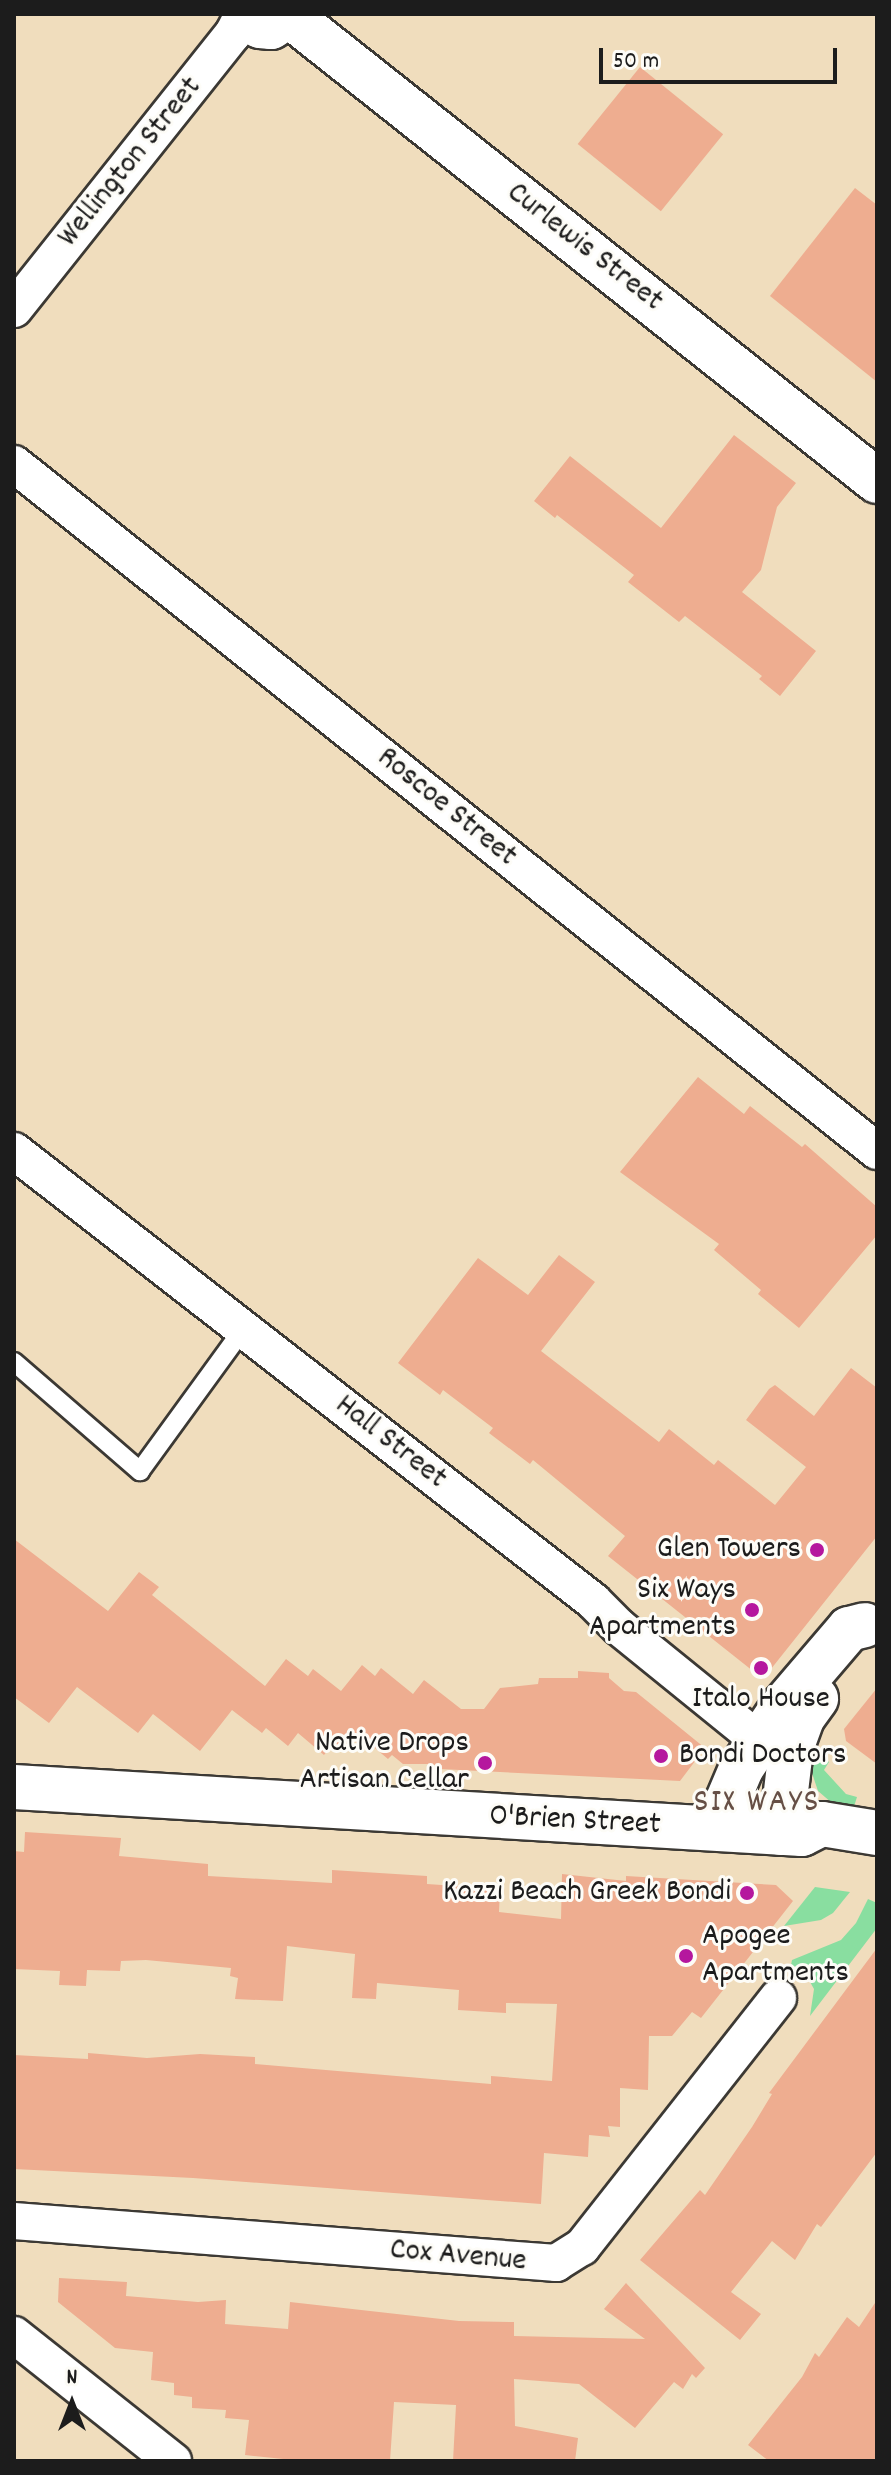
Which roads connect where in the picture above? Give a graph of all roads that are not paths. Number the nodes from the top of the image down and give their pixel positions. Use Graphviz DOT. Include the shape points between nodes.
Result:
graph roads {
  1 [pos="244,14"];
  2 [pos="291,15"];
  3 [pos="14,309"];
  4 [pos="14,464"];
  5 [pos="877,481"];
  6 [pos="14,1151"];
  7 [pos="877,1151"];
  8 [pos="243,1329"];
  9 [pos="14,1362"];
  10 [pos="871,1617"];
  11 [pos="760,1741"];
  12 [pos="14,1787"];
  13 [pos="723,1829"];
  14 [pos="877,1833"];
  15 [pos="792,1834"];
  16 [pos="877,1859"];
  17 [pos="778,1998"];
  18 [pos="14,2221"];
  19 [pos="14,2335"];
  20 [pos="173,2461"];
  1 -- 2 [label="street" via="271,27"];
  1 -- 3 [label="street, Wellington Street"];
  2 -- 5 [label="street, Curlewis Street"];
  4 -- 7 [label="street, Roscoe Street"];
  6 -- 8 [label="street, Hall Street"];
  8 -- 9 [label="lane" via="140,1471"];
  8 -- 11 [label="street, Hall Street" via="593,1601"];
  10 -- 11 [label="street" via="849,1629"];
  10 -- 15 [label="street" via="862,1639 802,1718 785,1775"];
  11 -- 13 [label="street" via="727,1802"];
  12 -- 13 [label="street, O'Brien Street"];
  13 -- 15 [label="street, O'Brien Street"];
  14 -- 15 [label="street, O'Brien Street" via="822,1824"];
  15 -- 16 [label="street, O'Brien Street" via="817,1846"];
  17 -- 18 [label="street, Cox Avenue" via="582,2247 556,2263"];
  19 -- 20 [label="street"];
}
